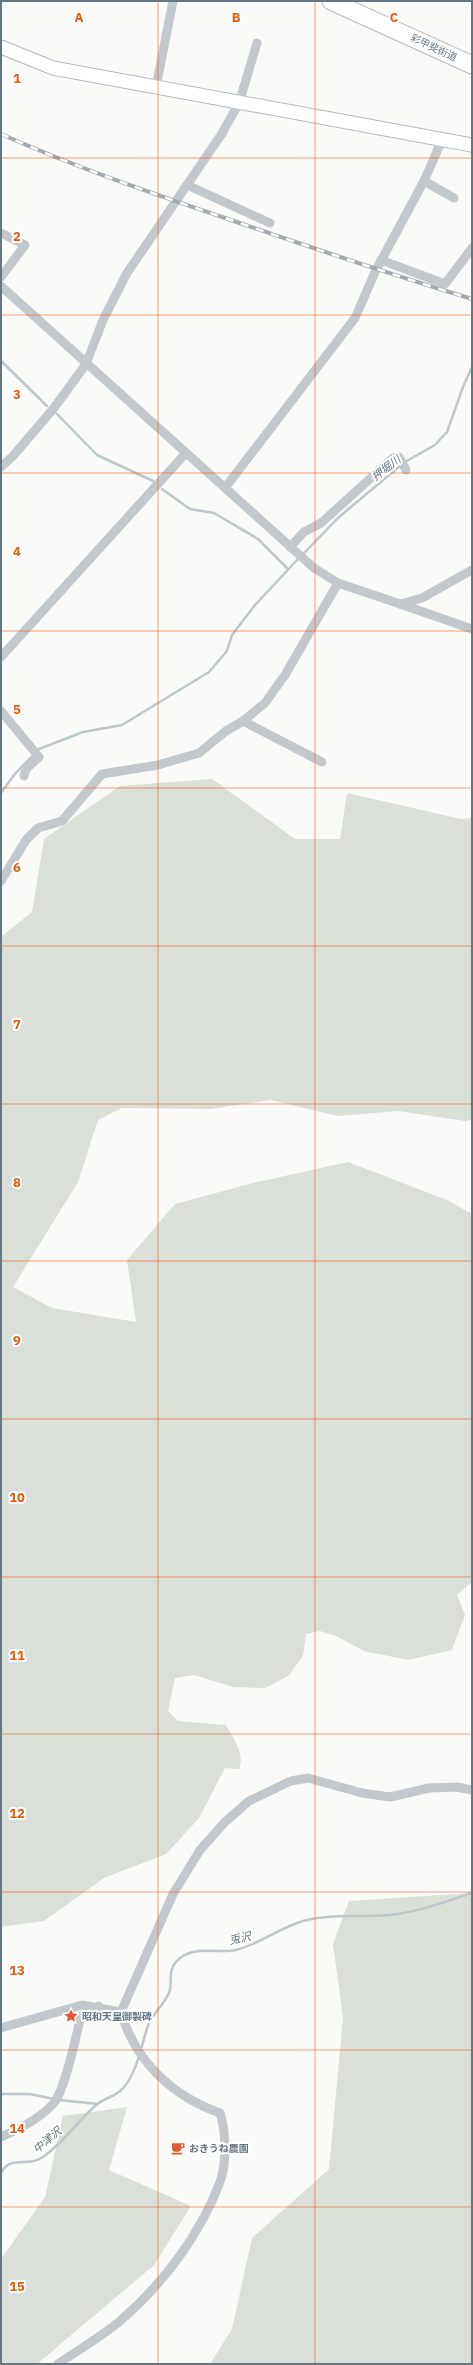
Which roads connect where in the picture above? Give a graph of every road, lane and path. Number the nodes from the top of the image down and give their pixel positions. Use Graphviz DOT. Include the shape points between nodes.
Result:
graph roads {
  1 [pos="173,1"];
  2 [pos="331,1"];
  3 [pos="257,43"];
  4 [pos="1,48"];
  5 [pos="472,65"];
  6 [pos="156,87"];
  7 [pos="239,103"];
  8 [pos="442,140"];
  9 [pos="472,145"];
  10 [pos="424,181"];
  11 [pos="187,185"];
  12 [pos="454,198"];
  13 [pos="270,223"];
  14 [pos="1,233"];
  15 [pos="472,248"];
  16 [pos="381,260"];
  17 [pos="1,277"];
  18 [pos="1,286"];
  19 [pos="86,364"];
  20 [pos="186,454"];
  21 [pos="1,467"];
  22 [pos="406,469"];
  23 [pos="225,488"];
  24 [pos="290,547"];
  25 [pos="472,570"];
  26 [pos="338,584"];
  27 [pos="400,604"];
  28 [pos="472,629"];
  29 [pos="1,657"];
  30 [pos="1,711"];
  31 [pos="243,721"];
  32 [pos="322,762"];
  33 [pos="24,776"];
  34 [pos="1,881"];
  35 [pos="472,1790"];
  36 [pos="99,2006"];
  37 [pos="121,2012"];
  38 [pos="1,2028"];
  39 [pos="1,2137"];
  40 [pos="58,2364"];
  1 -- 6 [label="street"];
  2 -- 5 [label="highway, 彩甲斐街道"];
  3 -- 7 [label="street"];
  4 -- 6 [label="street" via="53,68"];
  6 -- 7 [label="street"];
  7 -- 8 [label="street"];
  7 -- 11 [label="street"];
  8 -- 9 [label="street"];
  8 -- 10 [label="street"];
  10 -- 12 [label="street"];
  10 -- 16 [label="street"];
  11 -- 13 [label="street"];
  11 -- 19 [label="street" via="127,274 103,320"];
  14 -- 17 [label="street" via="25,244"];
  15 -- 16 [label="street" via="445,284"];
  16 -- 23 [label="street" via="355,318"];
  18 -- 19 [label="street"];
  19 -- 20 [label="street"];
  19 -- 21 [label="street" via="54,408"];
  20 -- 23 [label="street"];
  20 -- 29 [label="street"];
  22 -- 24 [label="street" via="400,458 392,458 321,523 304,532"];
  23 -- 24 [label="street"];
  24 -- 26 [label="street"];
  25 -- 27 [label="street" via="422,598"];
  26 -- 27 [label="street"];
  26 -- 31 [label="street" via="275,691"];
  27 -- 28 [label="street"];
  30 -- 33 [label="street" via="39,757 26,768"];
  31 -- 32 [label="street"];
  31 -- 34 [label="street" via="199,753 184,759 102,774 62,821 38,828 26,840"];
  35 -- 37 [label="street" via="457,1787 429,1788 390,1797 362,1793 308,1778 291,1781 249,1801 225,1822 200,1850 177,1888"];
  36 -- 37 [label="street"];
  36 -- 38 [label="street" via="82,2005"];
  36 -- 39 [label="street" via="81,2016 62,2085 54,2103 35,2120"];
  37 -- 40 [label="street" via="127,2032 152,2068 186,2098 220,2113 226,2136 221,2181 187,2247 152,2290 120,2321"];
}
